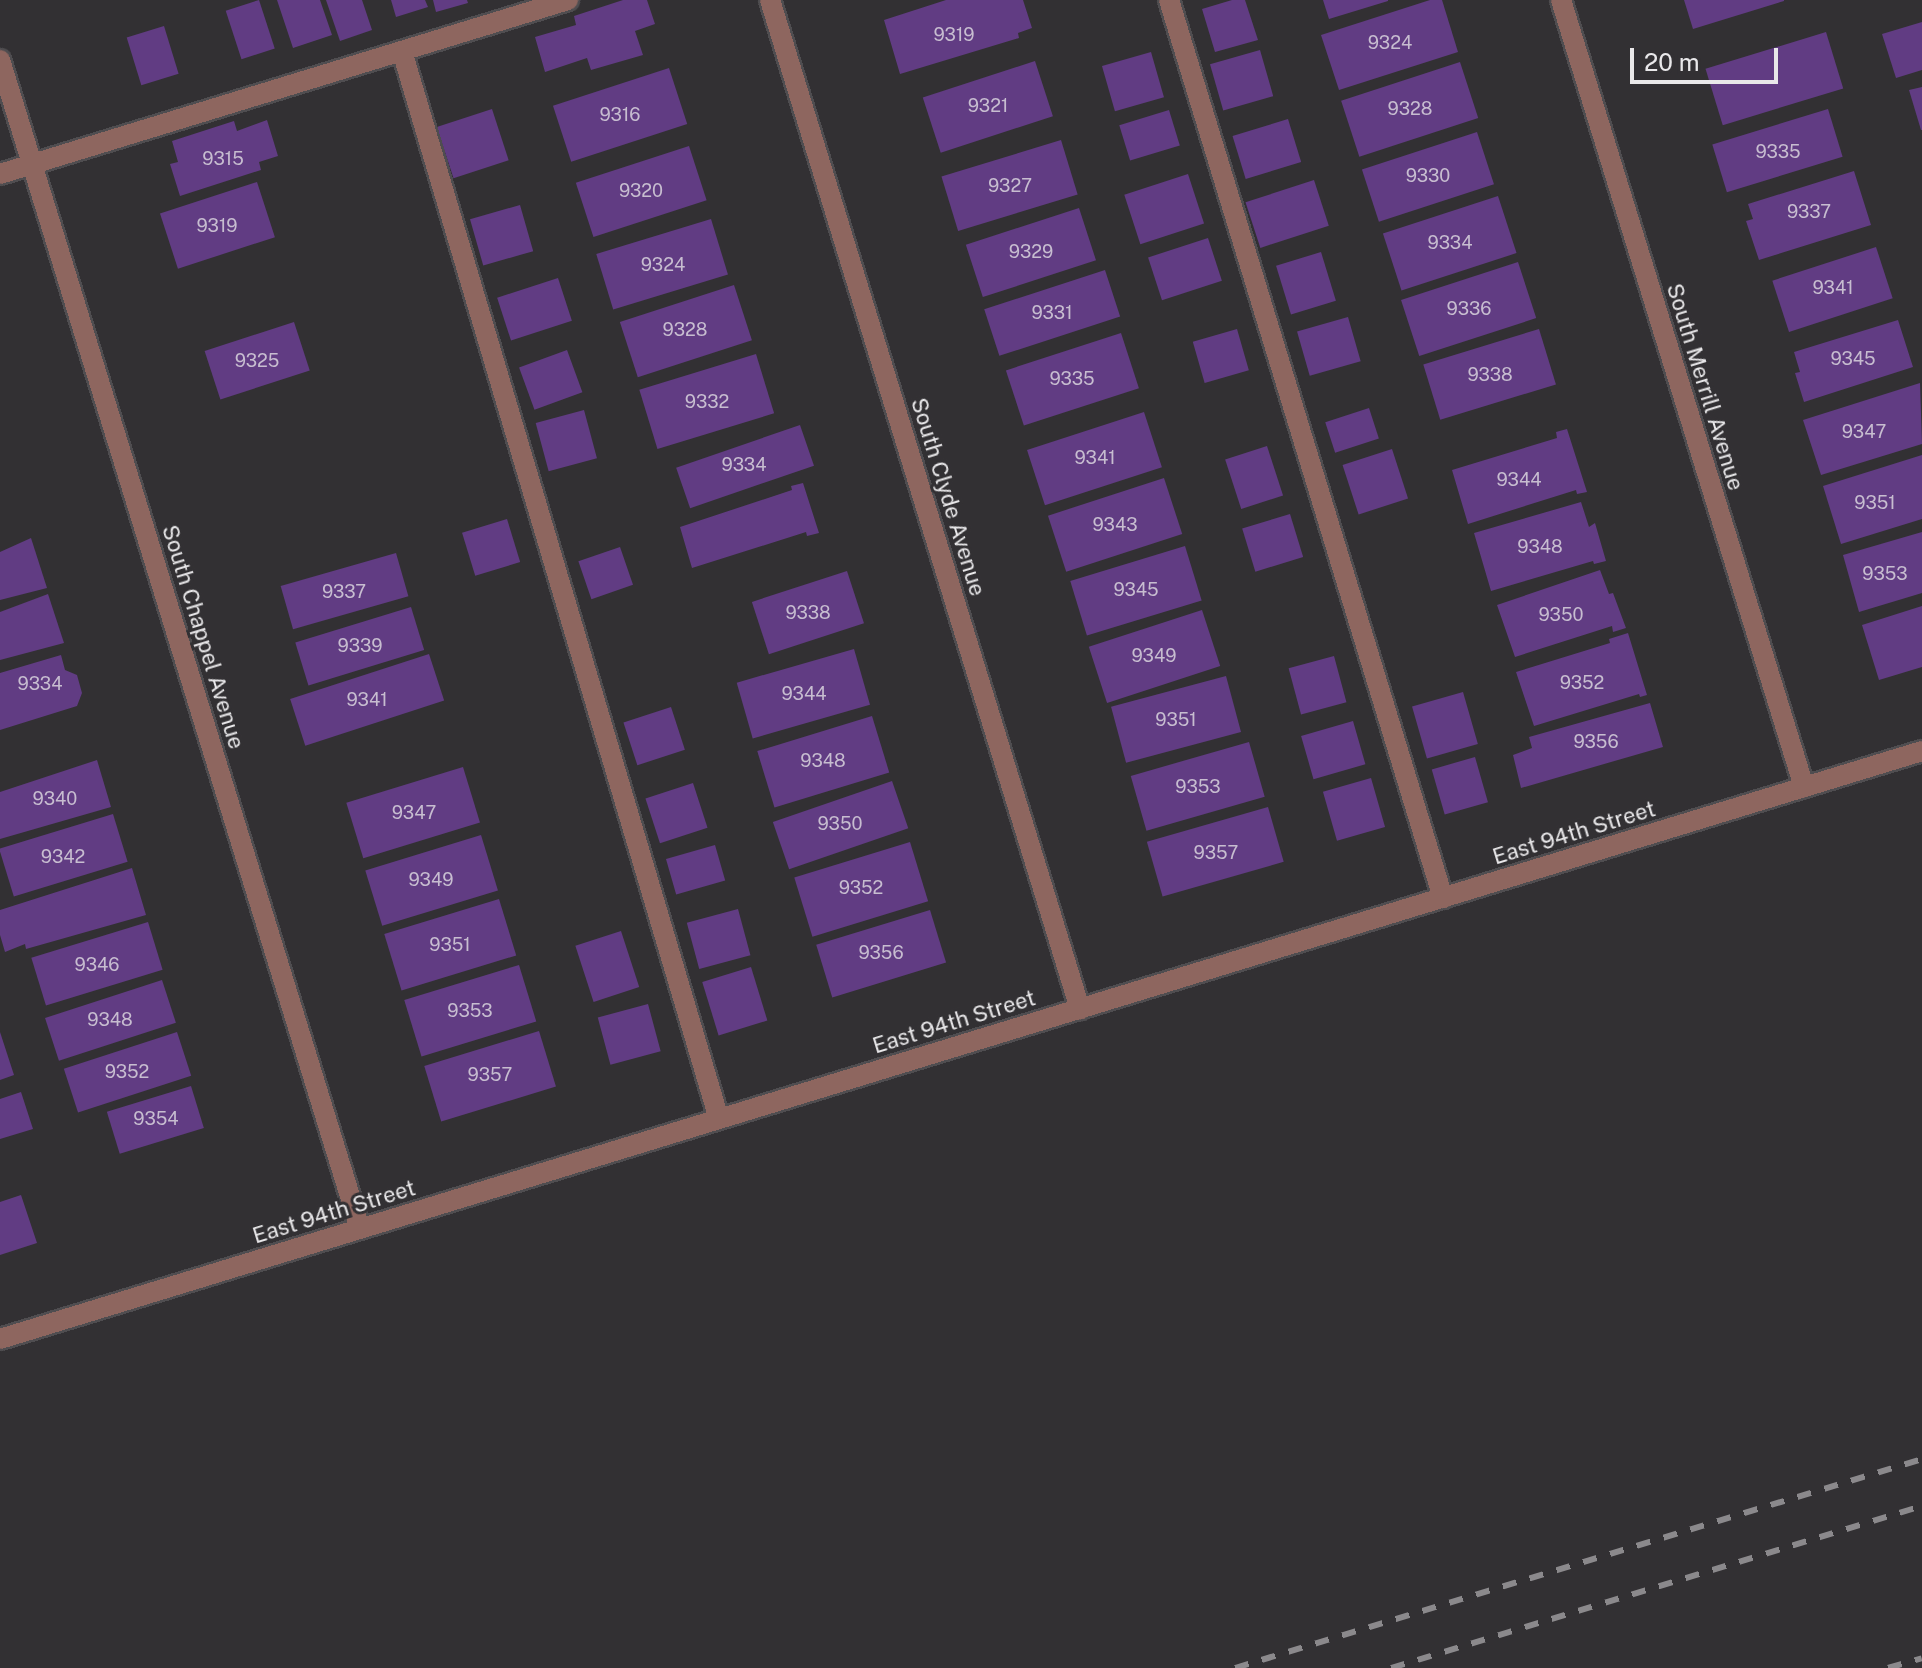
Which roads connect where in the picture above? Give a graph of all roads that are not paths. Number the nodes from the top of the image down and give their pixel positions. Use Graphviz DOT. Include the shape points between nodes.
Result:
graph roads {
  1 [pos="568,0"];
  2 [pos="770,0"];
  3 [pos="1169,0"];
  4 [pos="1561,0"];
  5 [pos="402,51"];
  6 [pos="0,60"];
  7 [pos="32,164"];
  8 [pos="0,174"];
  9 [pos="1922,751"];
  10 [pos="1804,787"];
  11 [pos="1443,898"];
  12 [pos="1080,1009"];
  13 [pos="719,1119"];
  14 [pos="360,1229"];
  15 [pos="0,1339"];
  1 -- 5 [label="street"];
  2 -- 12 [label="street, South Clyde Avenue"];
  3 -- 11 [label="street"];
  4 -- 10 [label="street, South Merrill Avenue"];
  5 -- 7 [label="street"];
  5 -- 13 [label="street"];
  6 -- 7 [label="street, South Chappel Avenue"];
  7 -- 8 [label="street"];
  7 -- 14 [label="street, South Chappel Avenue"];
  9 -- 10 [label="street, East 94th Street"];
  10 -- 11 [label="street, East 94th Street"];
  11 -- 12 [label="street, East 94th Street"];
  12 -- 13 [label="street, East 94th Street"];
  13 -- 14 [label="street, East 94th Street"];
  14 -- 15 [label="street, East 94th Street"];
}
